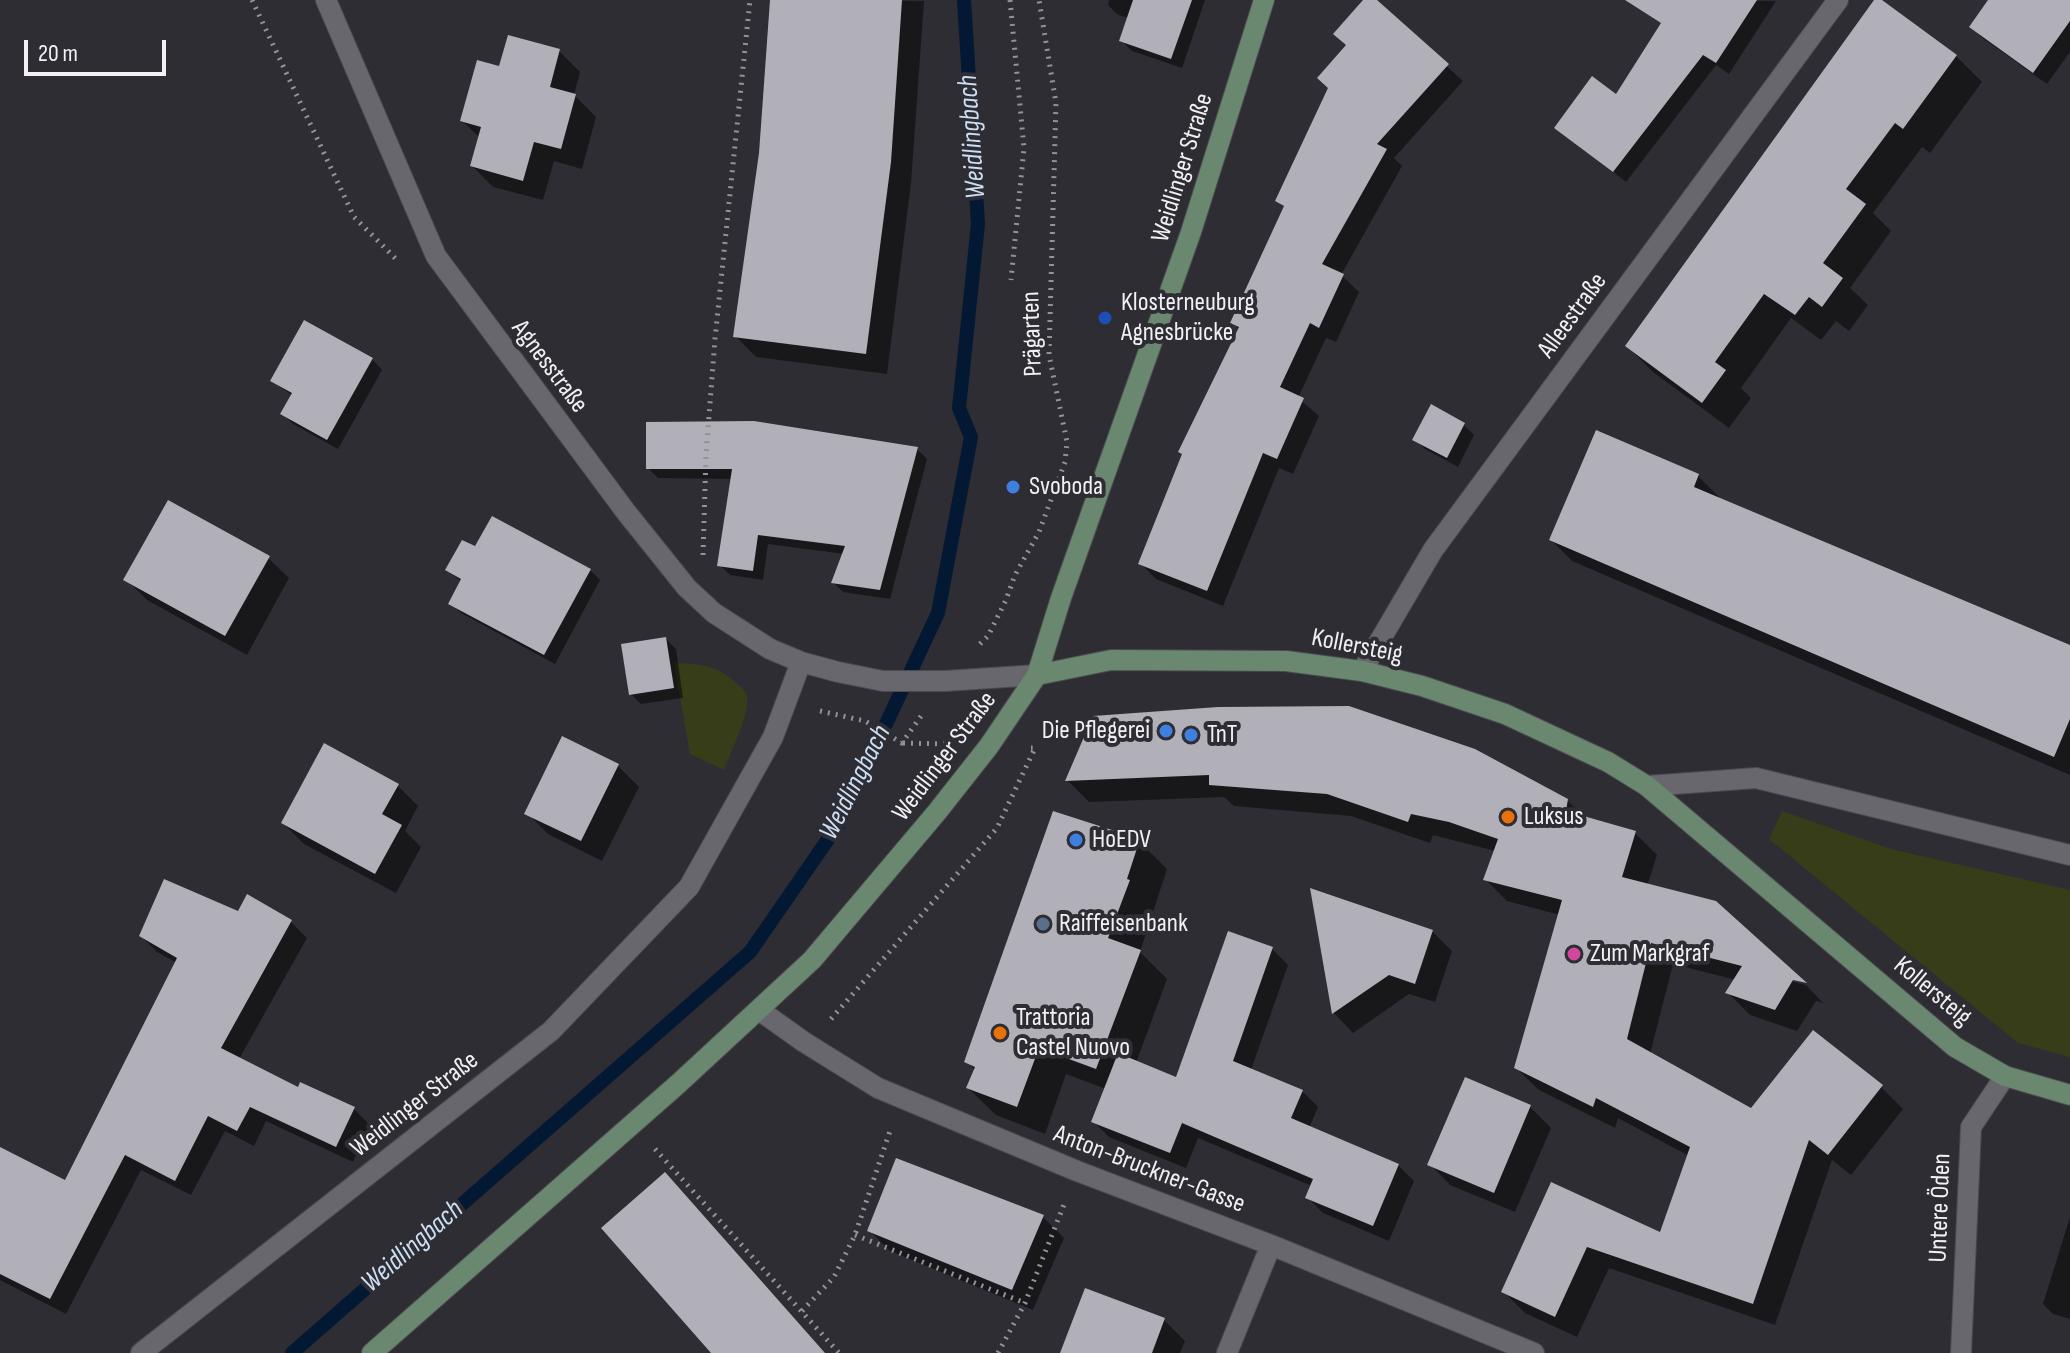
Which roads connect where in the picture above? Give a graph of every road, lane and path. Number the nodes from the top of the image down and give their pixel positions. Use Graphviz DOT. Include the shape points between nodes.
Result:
graph roads {
  1 [pos="252,0"];
  2 [pos="326,0"];
  3 [pos="750,0"];
  4 [pos="1010,0"];
  5 [pos="1039,0"];
  6 [pos="1264,0"];
  7 [pos="1838,0"];
  8 [pos="410,273"];
  9 [pos="1011,280"];
  10 [pos="687,588"];
  11 [pos="801,662"];
  12 [pos="1362,671"];
  13 [pos="1037,675"];
  14 [pos="945,681"];
  15 [pos="822,711"];
  16 [pos="890,736"];
  17 [pos="1647,786"];
  18 [pos="2070,855"];
  19 [pos="759,1010"];
  20 [pos="2005,1076"];
  21 [pos="2070,1095"];
  22 [pos="632,1124"];
  23 [pos="890,1138"];
  24 [pos="1077,1171"];
  25 [pos="855,1235"];
  26 [pos="1271,1245"];
  27 [pos="1025,1303"];
  28 [pos="802,1311"];
  29 [pos="141,1353"];
  30 [pos="372,1353"];
  31 [pos="839,1353"];
  32 [pos="998,1353"];
  33 [pos="1227,1353"];
  34 [pos="1534,1353"];
  35 [pos="1961,1353"];
  1 -- 8 [label="path" via="354,217"];
  2 -- 10 [label="street, Agnesstraße" via="436,256"];
  3 -- 10 [label="path" via="713,354 705,551"];
  4 -- 9 [label="path" via="1024,148"];
  5 -- 14 [label="path, Prägarten" via="1056,103 1049,355 1064,422 1065,462 1039,532 988,636"];
  6 -- 13 [label="main road, Weidlinger Straße" via="1191,232"];
  7 -- 12 [label="street, Alleestraße" via="1433,550"];
  10 -- 11 [label="street, Agnesstraße" via="743,633"];
  11 -- 14 [label="street, Agnesstraße" via="883,681"];
  11 -- 29 [label="street, Weidlinger Straße" via="773,737 689,887 551,1031"];
  12 -- 13 [label="main road, Kollersteig" via="1286,661 1111,660"];
  12 -- 17 [label="main road, Kollersteig" via="1505,714"];
  13 -- 14 [label="street"];
  13 -- 19 [label="main road, Weidlinger Straße" via="989,746 892,869 812,960"];
  15 -- 16 [label="path" via="865,721"];
  17 -- 18 [label="street" via="1756,778"];
  17 -- 20 [label="main road, Kollersteig" via="1955,1047"];
  19 -- 22 [label="main road, Weidlinger Straße"];
  19 -- 24 [label="street, Anton-Bruckner-Gasse" via="878,1088"];
  20 -- 21 [label="main road, Kollersteig"];
  20 -- 35 [label="street, Untere Öden" via="1971,1127"];
  22 -- 28 [label="path"];
  22 -- 30 [label="main road, Weidlinger Straße"];
  23 -- 25 [label="path"];
  24 -- 26 [label="street, Anton-Bruckner-Gasse"];
  24 -- 27 [label="path"];
  25 -- 27 [label="path"];
  25 -- 28 [label="path" via="834,1277"];
  26 -- 33 [label="street"];
  26 -- 34 [label="street, Anton-Bruckner-Gasse"];
  27 -- 32 [label="path"];
  28 -- 31 [label="path"];
}
